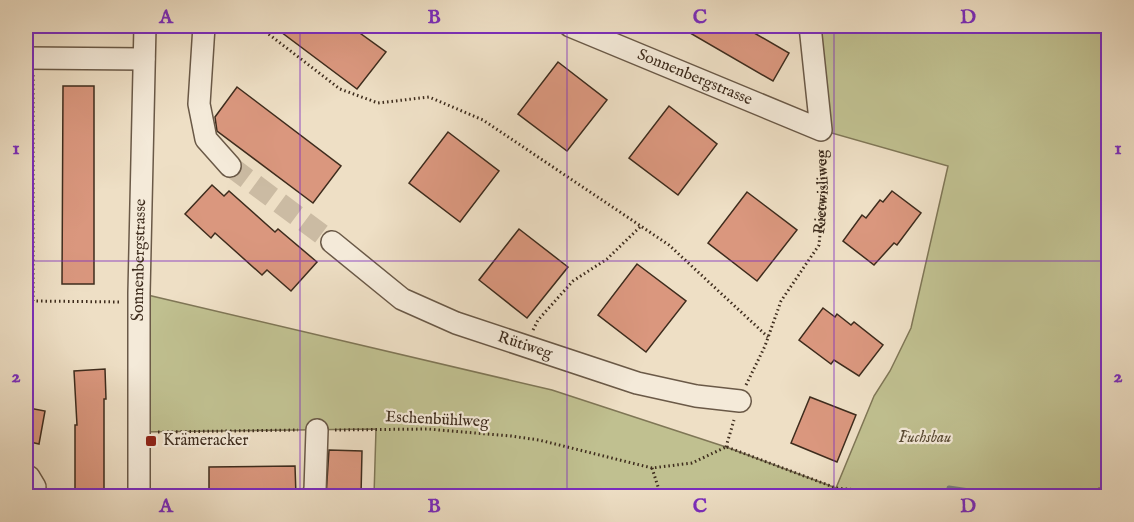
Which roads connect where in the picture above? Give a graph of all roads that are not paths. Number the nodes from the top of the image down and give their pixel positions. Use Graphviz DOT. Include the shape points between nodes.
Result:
graph roads {
  1 [pos="145,26"];
  2 [pos="204,26"];
  3 [pos="570,26"];
  4 [pos="810,26"];
  5 [pos="144,59"];
  6 [pos="29,63"];
  7 [pos="821,130"];
  8 [pos="230,166"];
  9 [pos="332,243"];
  10 [pos="740,401"];
  11 [pos="317,430"];
  12 [pos="26,477"];
  13 [pos="34,496"];
  14 [pos="139,496"];
  15 [pos="312,496"];
  1 -- 5 [label="street, Sonnenbergstrasse"];
  2 -- 8 [label="street" via="199,104 206,139"];
  3 -- 7 [label="street, Sonnenbergstrasse"];
  4 -- 7 [label="street, Rietwisliweg"];
  5 -- 6 [label="street"];
  5 -- 14 [label="street, Sonnenbergstrasse"];
  9 -- 10 [label="street, Rütiweg" via="402,299 456,323 637,383"];
  11 -- 15 [label="street"];
  12 -- 13 [label="street" via="35,487"];
}
